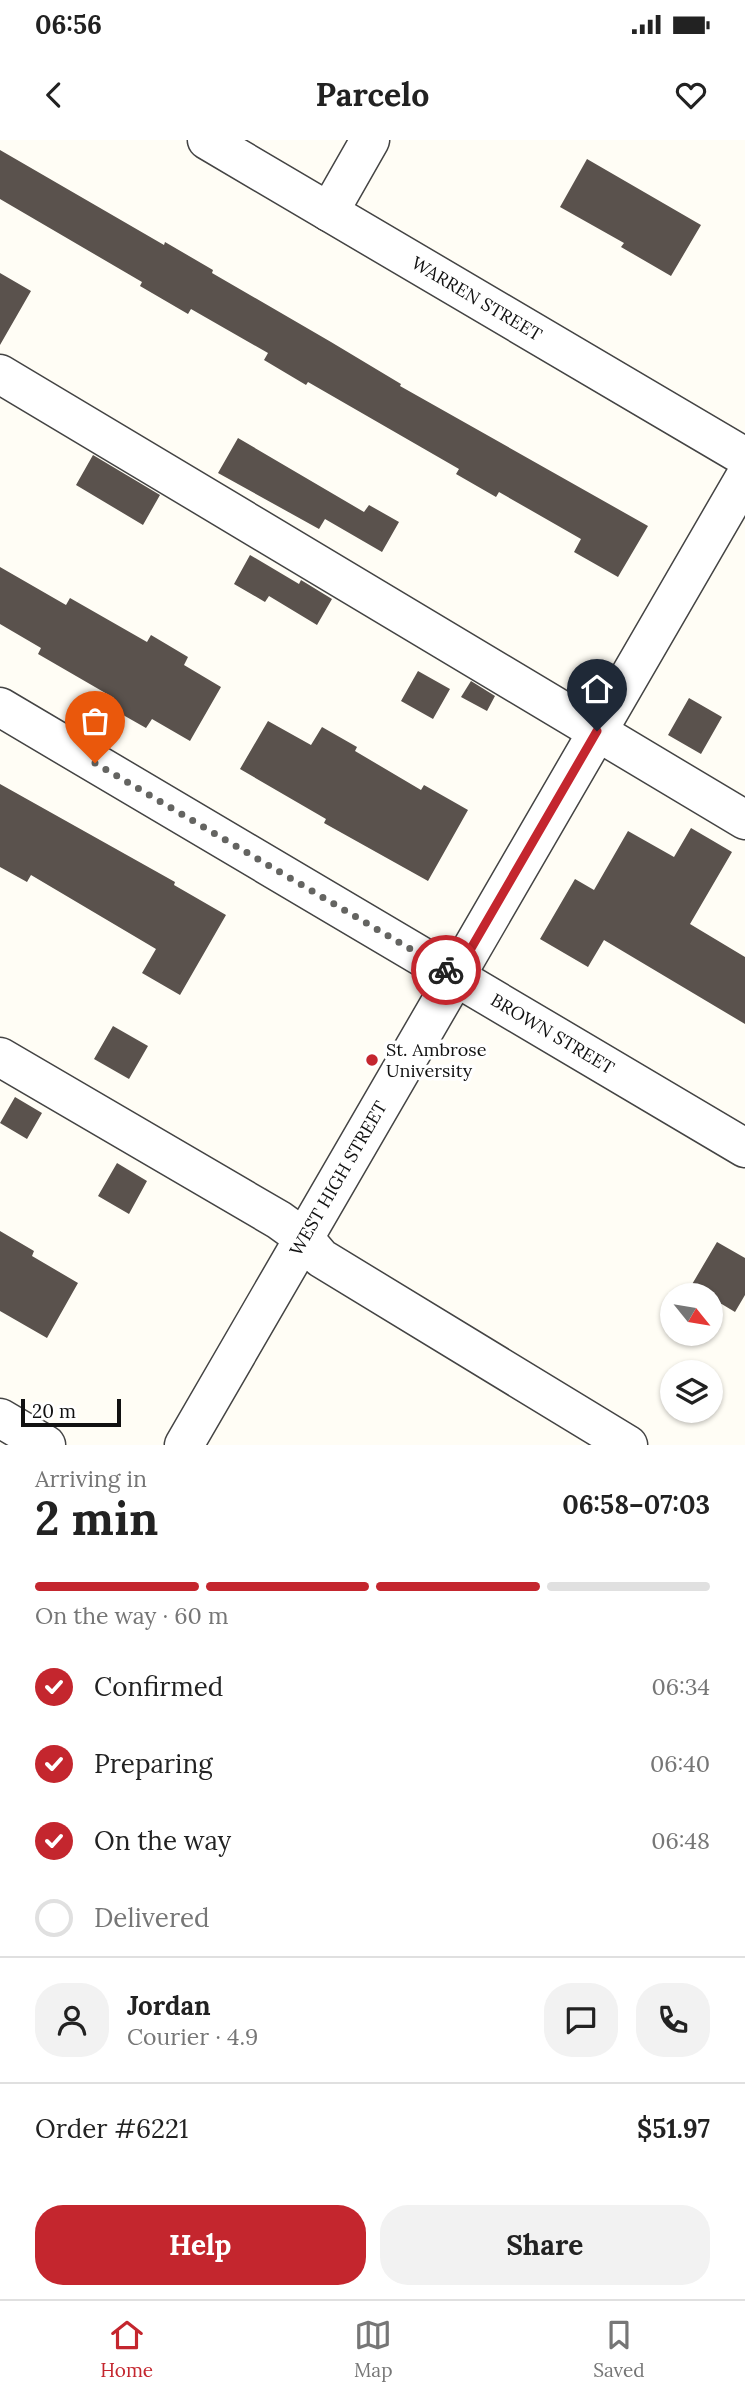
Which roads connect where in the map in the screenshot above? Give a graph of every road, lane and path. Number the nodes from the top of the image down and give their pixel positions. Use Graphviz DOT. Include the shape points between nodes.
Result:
graph roads {
  1 [pos="207,140"];
  2 [pos="370,140"];
  3 [pos="329,212"];
  4 [pos="0,374"];
  5 [pos="745,457"];
  6 [pos="745,477"];
  7 [pos="0,707"];
  8 [pos="597,731"];
  9 [pos="745,820"];
  10 [pos="455,976"];
  11 [pos="0,1056"];
  12 [pos="745,1148"];
  13 [pos="304,1238"];
  14 [pos="0,1418"];
  15 [pos="46,1445"];
  16 [pos="184,1445"];
  17 [pos="628,1445"];
  1 -- 3 [label="street, WARREN STREET"];
  2 -- 3 [label="street"];
  3 -- 5 [label="street, WARREN STREET"];
  4 -- 8 [label="street"];
  6 -- 8 [label="street, WEST HIGH STREET"];
  7 -- 10 [label="street, BROWN STREET"];
  8 -- 9 [label="street"];
  8 -- 10 [label="street, WEST HIGH STREET"];
  10 -- 12 [label="street, BROWN STREET"];
  10 -- 13 [label="street, WEST HIGH STREET"];
  11 -- 13 [label="street"];
  13 -- 16 [label="street, WEST HIGH STREET"];
  13 -- 17 [label="street" via="321,1258"];
  14 -- 15 [label="street"];
}
